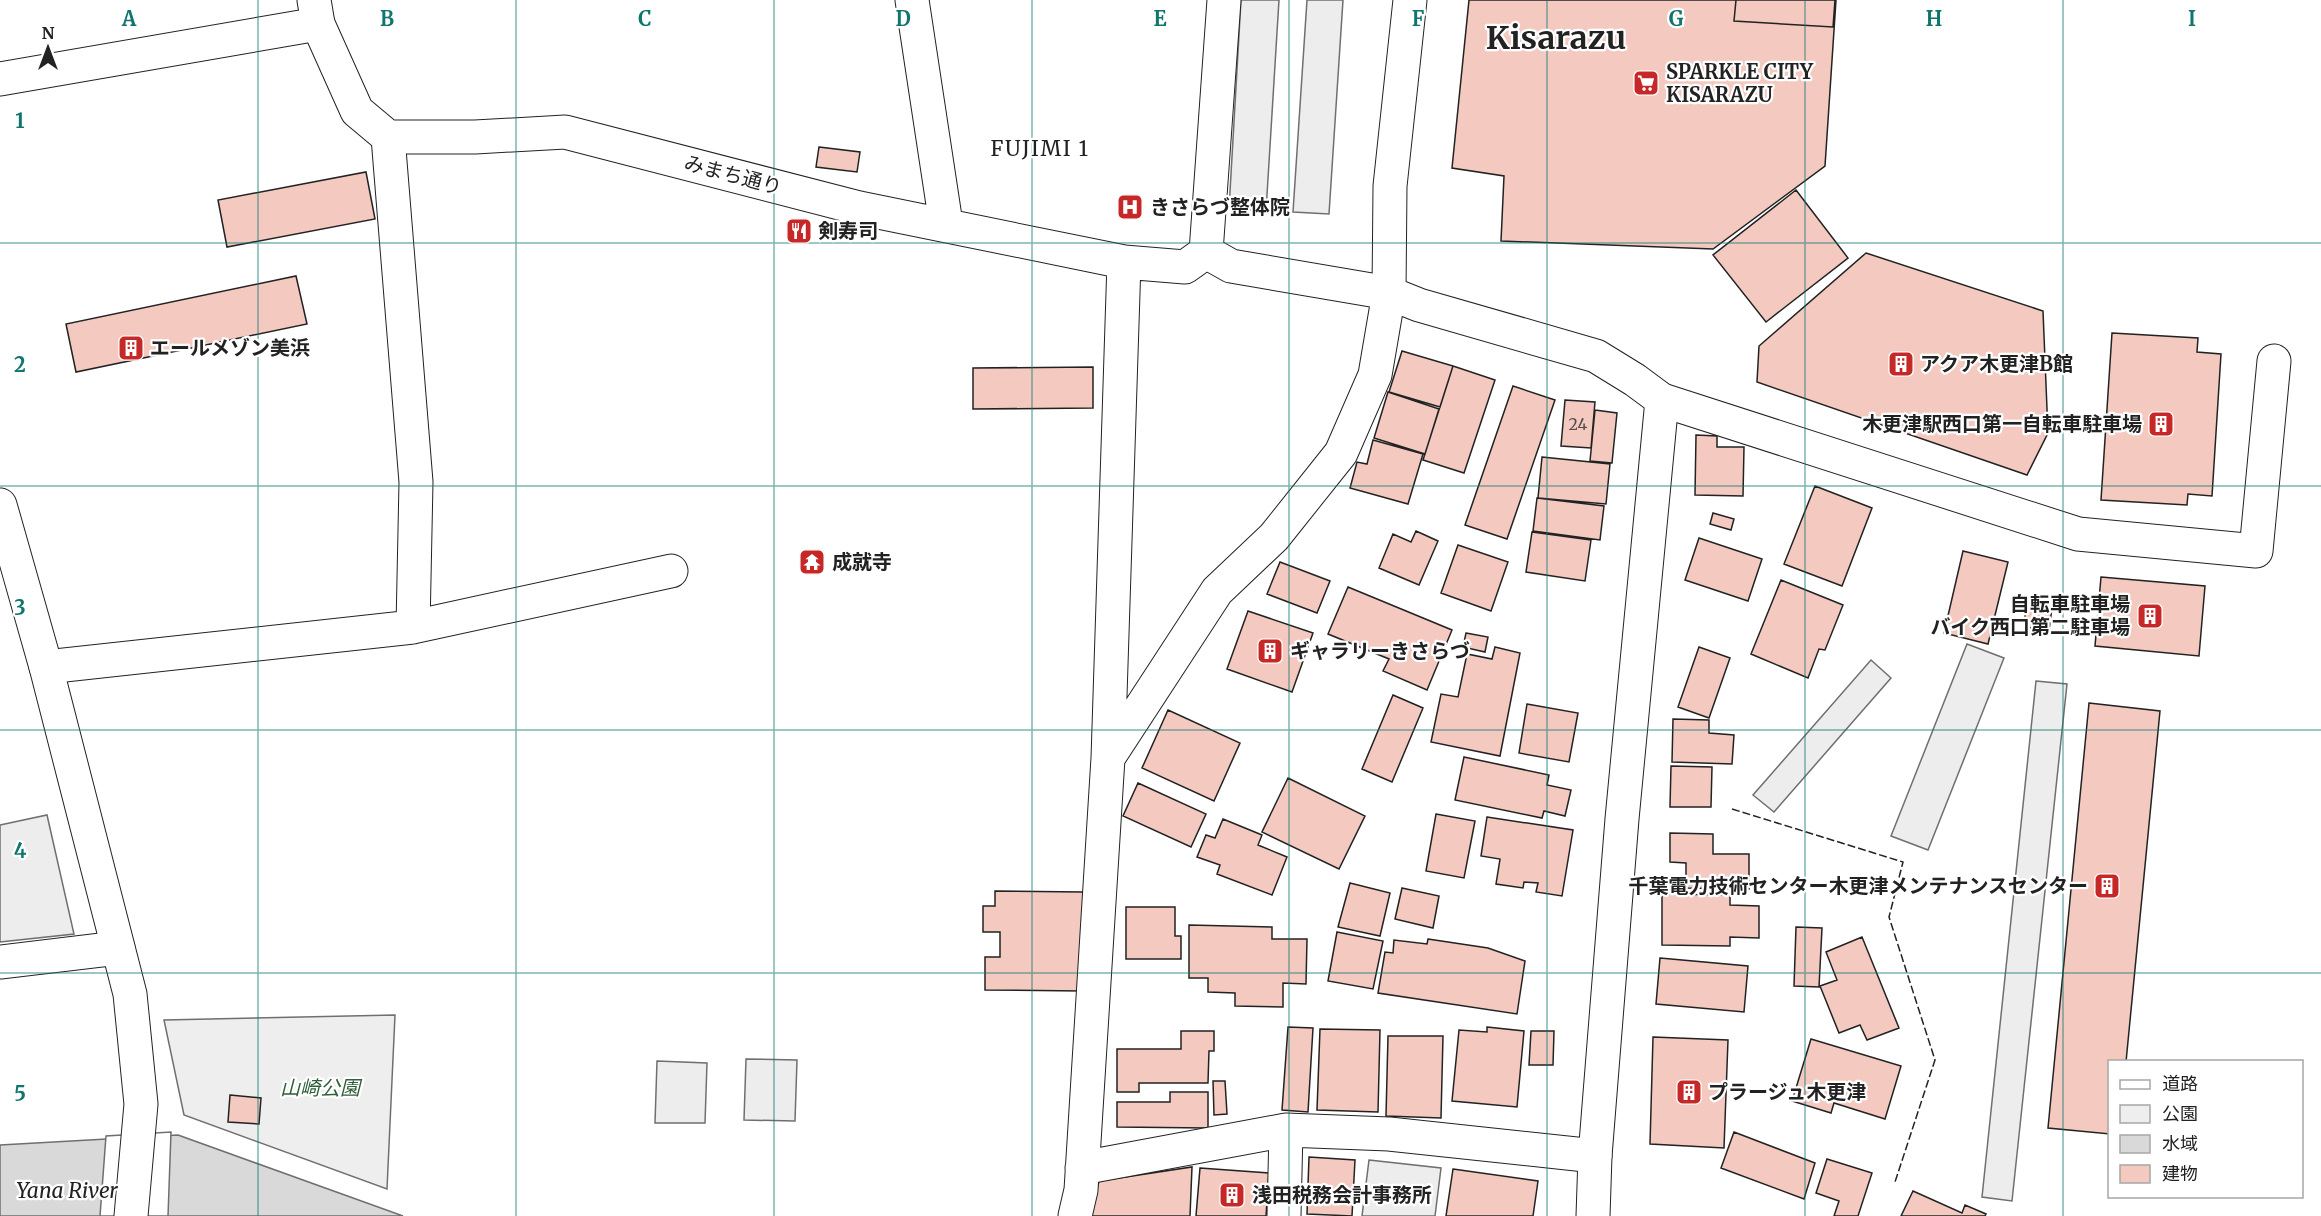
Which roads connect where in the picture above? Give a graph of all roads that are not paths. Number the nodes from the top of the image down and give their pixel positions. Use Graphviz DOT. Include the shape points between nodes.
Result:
graph roads {
  1 [pos="912,0"];
  2 [pos="1224,0"];
  3 [pos="1410,0"];
  4 [pos="316,12"];
  5 [pos="0,79"];
  6 [pos="388,137"];
  7 [pos="946,224"];
  8 [pos="1206,252"];
  9 [pos="1124,262"];
  10 [pos="1389,293"];
  11 [pos="2274,361"];
  12 [pos="1662,400"];
  13 [pos="0,505"];
  14 [pos="671,571"];
  15 [pos="413,627"];
  16 [pos="46,667"];
  17 [pos="1108,758"];
  18 [pos="118,948"];
  19 [pos="0,962"];
  20 [pos="1286,1130"];
  21 [pos="1595,1156"];
  22 [pos="1082,1168"];
  23 [pos="131,1216"];
  24 [pos="1075,1216"];
  25 [pos="1284,1216"];
  26 [pos="1593,1216"];
  1 -- 7 [label="street"];
  2 -- 8 [label="street"];
  3 -- 10 [label="street" via="1390,186"];
  4 -- 5 [label="street"];
  4 -- 6 [label="street" via="357,111"];
  6 -- 7 [label="street, みまち通り" via="565,132 859,208"];
  6 -- 15 [label="street" via="416,482"];
  7 -- 9 [label="street, みまち通り"];
  8 -- 9 [label="street, みまち通り" via="1185,267"];
  8 -- 10 [label="street" via="1232,266"];
  9 -- 17 [label="street"];
  10 -- 12 [label="street" via="1596,356"];
  10 -- 17 [label="street" via="1375,375 1341,453 1274,537 1217,591"];
  11 -- 12 [label="street" via="2256,551 2078,534"];
  12 -- 21 [label="street"];
  13 -- 16 [label="street"];
  14 -- 15 [label="street"];
  15 -- 16 [label="street"];
  16 -- 18 [label="street"];
  17 -- 22 [label="street"];
  18 -- 19 [label="street"];
  18 -- 23 [label="street" via="130,994 141,1104"];
  20 -- 21 [label="street" via="1389,1134"];
  20 -- 22 [label="street"];
  20 -- 25 [label="street"];
  21 -- 26 [label="street"];
  22 -- 24 [label="street"];
}
